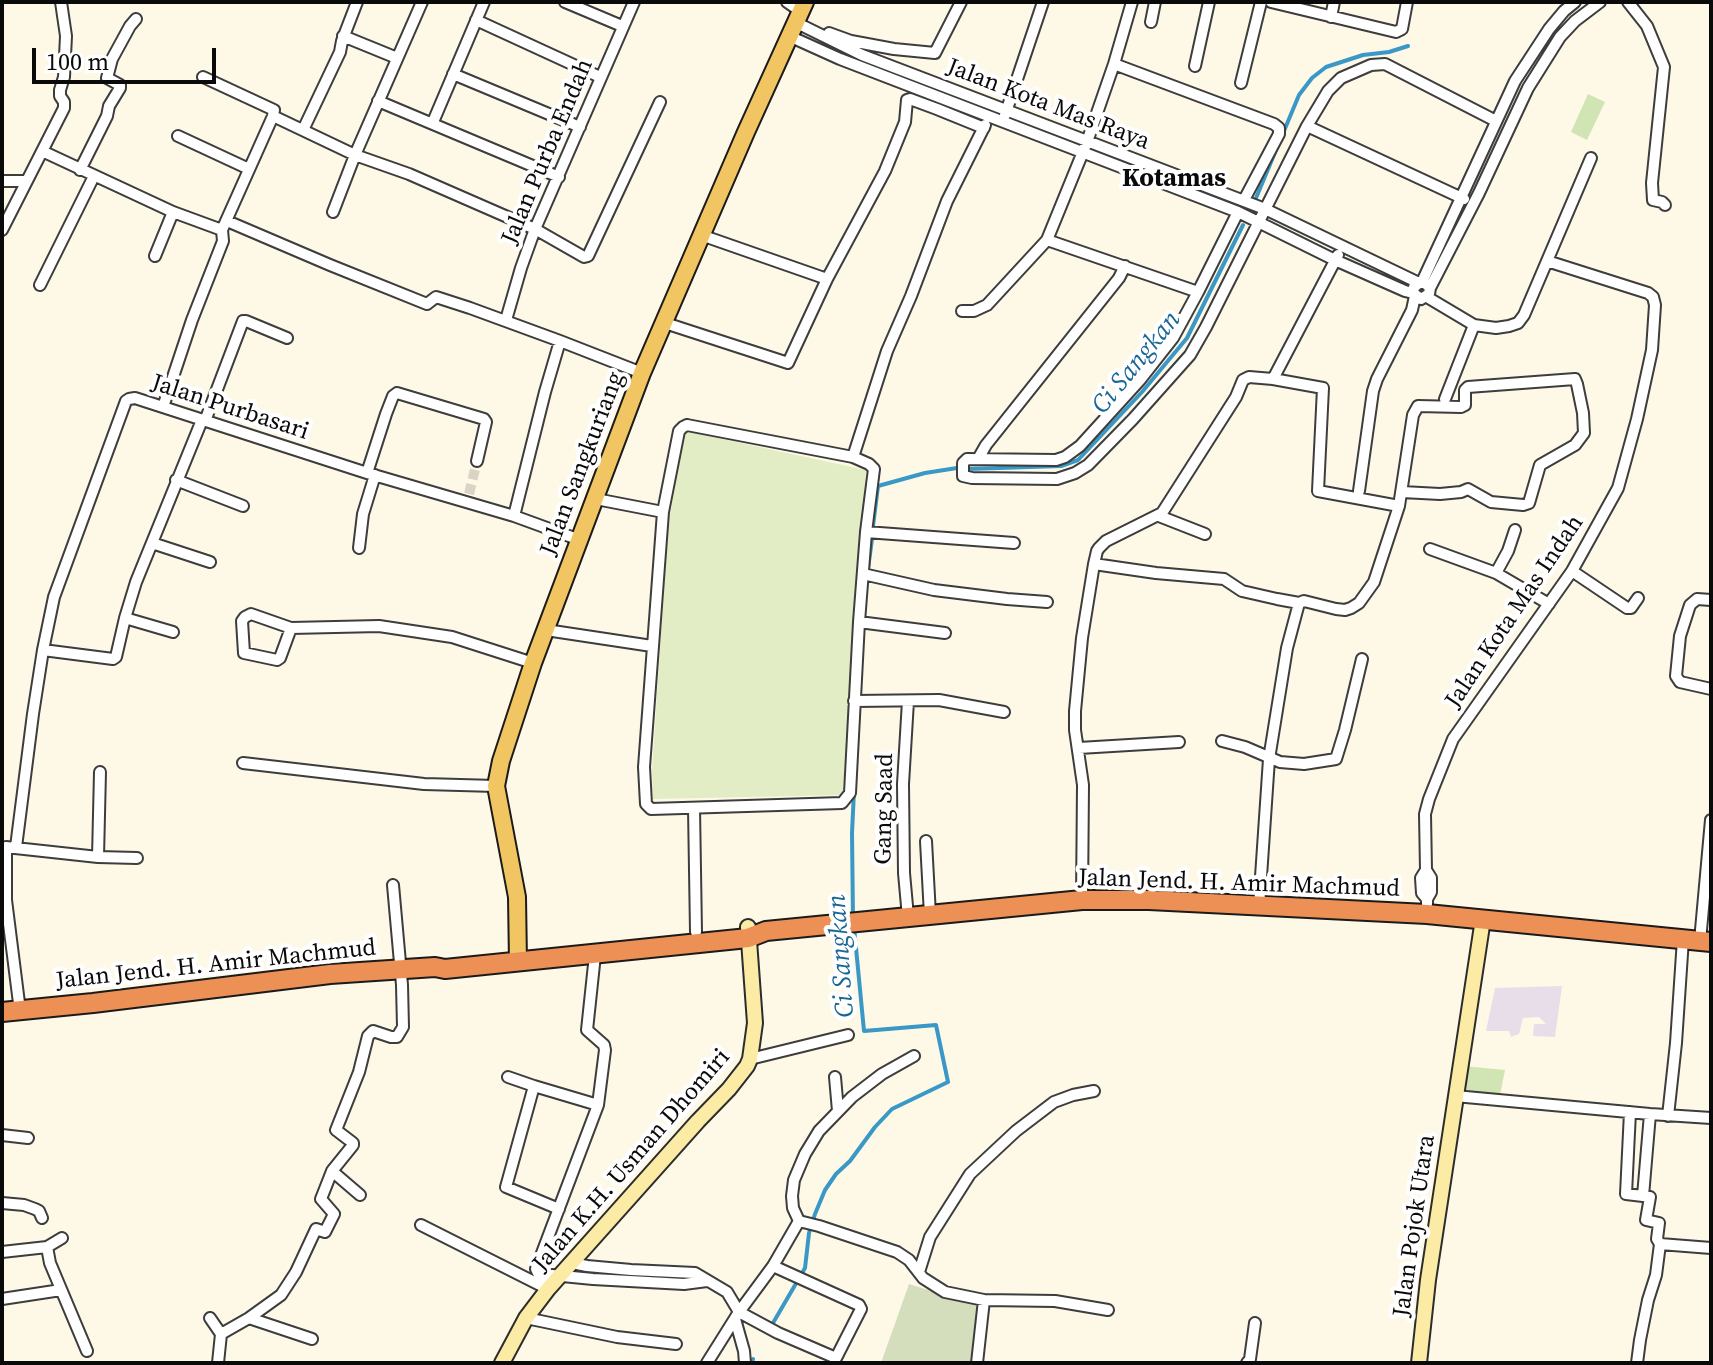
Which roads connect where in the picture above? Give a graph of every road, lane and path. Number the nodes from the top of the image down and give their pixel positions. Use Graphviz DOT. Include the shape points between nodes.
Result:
graph roads {
  1 [pos="61,2"];
  2 [pos="357,2"];
  3 [pos="422,2"];
  4 [pos="484,2"];
  5 [pos="565,2"];
  6 [pos="634,2"];
  7 [pos="961,2"];
  8 [pos="1043,2"];
  9 [pos="1132,2"];
  10 [pos="1155,2"];
  11 [pos="1209,2"];
  12 [pos="1261,2"];
  13 [pos="1271,2"];
  14 [pos="1334,2"];
  15 [pos="1407,2"];
  16 [pos="1575,2"];
  17 [pos="1600,2"];
  18 [pos="1628,2"];
  19 [pos="796,15"];
  20 [pos="1331,17"];
  21 [pos="136,19"];
  22 [pos="476,20"];
  23 [pos="1151,22"];
  24 [pos="622,26"];
  25 [pos="343,36"];
  26 [pos="397,58"];
  27 [pos="860,60"];
  28 [pos="1114,64"];
  29 [pos="1195,66"];
  30 [pos="453,74"];
  31 [pos="203,77"];
  32 [pos="600,77"];
  33 [pos="1241,83"];
  34 [pos="378,101"];
  35 [pos="660,102"];
  36 [pos="273,116"];
  37 [pos="988,116"];
  38 [pos="1004,116"];
  39 [pos="1496,121"];
  40 [pos="433,122"];
  41 [pos="1307,126"];
  42 [pos="580,127"];
  43 [pos="984,128"];
  44 [pos="303,130"];
  45 [pos="178,136"];
  46 [pos="1087,142"];
  47 [pos="42,151"];
  48 [pos="1082,153"];
  49 [pos="355,155"];
  50 [pos="1591,158"];
  51 [pos="249,169"];
  52 [pos="80,170"];
  53 [pos="94,176"];
  54 [pos="559,177"];
  55 [pos="2,181"];
  56 [pos="26,181"];
  57 [pos="1460,197"];
  58 [pos="1244,200"];
  59 [pos="1474,202"];
  60 [pos="1665,205"];
  61 [pos="1265,209"];
  62 [pos="173,212"];
  63 [pos="333,212"];
  64 [pos="1238,212"];
  65 [pos="1258,221"];
  66 [pos="224,226"];
  67 [pos="535,229"];
  68 [pos="2,230"];
  69 [pos="701,235"];
  70 [pos="1047,240"];
  71 [pos="1342,246"];
  72 [pos="155,256"];
  73 [pos="1335,260"];
  74 [pos="1547,261"];
  75 [pos="1125,266"];
  76 [pos="827,279"];
  77 [pos="40,285"];
  78 [pos="1198,292"];
  79 [pos="1422,292"];
  80 [pos="962,311"];
  81 [pos="506,320"];
  82 [pos="665,323"];
  83 [pos="1474,325"];
  84 [pos="287,338"];
  85 [pos="560,341"];
  86 [pos="642,373"];
  87 [pos="1273,379"];
  88 [pos="1445,399"];
  89 [pos="163,407"];
  90 [pos="203,421"];
  91 [pos="853,457"];
  92 [pos="978,459"];
  93 [pos="477,461"];
  94 [pos="371,474"];
  95 [pos="176,480"];
  96 [pos="1359,491"];
  97 [pos="1402,492"];
  98 [pos="596,499"];
  99 [pos="243,506"];
  100 [pos="1399,506"];
  101 [pos="663,512"];
  102 [pos="514,516"];
  103 [pos="1159,516"];
  104 [pos="1515,530"];
  105 [pos="866,532"];
  106 [pos="1205,534"];
  107 [pos="580,540"];
  108 [pos="152,543"];
  109 [pos="1014,543"];
  110 [pos="359,548"];
  111 [pos="1430,549"];
  112 [pos="210,562"];
  113 [pos="1094,564"];
  114 [pos="1572,571"];
  115 [pos="1496,573"];
  116 [pos="863,574"];
  117 [pos="1638,598"];
  118 [pos="1711,600"];
  119 [pos="1047,602"];
  120 [pos="1299,603"];
  121 [pos="1549,604"];
  122 [pos="125,618"];
  123 [pos="859,622"];
  124 [pos="291,628"];
  125 [pos="546,630"];
  126 [pos="173,632"];
  127 [pos="945,633"];
  128 [pos="652,646"];
  129 [pos="43,650"];
  130 [pos="1362,659"];
  131 [pos="533,663"];
  132 [pos="1711,689"];
  133 [pos="857,701"];
  134 [pos="908,701"];
  135 [pos="1004,712"];
  136 [pos="1222,741"];
  137 [pos="1179,742"];
  138 [pos="1079,748"];
  139 [pos="1269,759"];
  140 [pos="243,763"];
  141 [pos="100,772"];
  142 [pos="496,786"];
  143 [pos="694,808"];
  144 [pos="1711,820"];
  145 [pos="926,841"];
  146 [pos="8,847"];
  147 [pos="98,857"];
  148 [pos="137,858"];
  149 [pos="393,885"];
  150 [pos="1082,900"];
  151 [pos="1259,906"];
  152 [pos="1427,906"];
  153 [pos="930,915"];
  154 [pos="908,917"];
  155 [pos="1483,919"];
  156 [pos="696,932"];
  157 [pos="754,932"];
  158 [pos="1698,940"];
  159 [pos="595,955"];
  160 [pos="518,958"];
  161 [pos="400,969"];
  162 [pos="11,1012"];
  163 [pos="848,1035"];
  164 [pos="914,1056"];
  165 [pos="750,1059"];
  166 [pos="508,1077"];
  167 [pos="835,1077"];
  168 [pos="534,1086"];
  169 [pos="1094,1091"];
  170 [pos="1455,1096"];
  171 [pos="598,1105"];
  172 [pos="838,1111"];
  173 [pos="1630,1112"];
  174 [pos="1650,1114"];
  175 [pos="1668,1116"];
  176 [pos="1711,1118"];
  177 [pos="2,1135"];
  178 [pos="28,1138"];
  179 [pos="332,1171"];
  180 [pos="360,1195"];
  181 [pos="1643,1196"];
  182 [pos="2,1203"];
  183 [pos="559,1209"];
  184 [pos="42,1218"];
  185 [pos="799,1221"];
  186 [pos="421,1225"];
  187 [pos="62,1238"];
  188 [pos="1660,1244"];
  189 [pos="47,1247"];
  190 [pos="1711,1248"];
  191 [pos="2,1252"];
  192 [pos="572,1263"];
  193 [pos="773,1266"];
  194 [pos="919,1272"];
  195 [pos="561,1276"];
  196 [pos="707,1281"];
  197 [pos="548,1289"];
  198 [pos="61,1290"];
  199 [pos="2,1299"];
  200 [pos="984,1300"];
  201 [pos="1108,1310"];
  202 [pos="737,1315"];
  203 [pos="210,1318"];
  204 [pos="249,1318"];
  205 [pos="526,1318"];
  206 [pos="1255,1323"];
  207 [pos="221,1334"];
  208 [pos="312,1339"];
  209 [pos="676,1344"];
  210 [pos="87,1351"];
  211 [pos="218,1363"];
  212 [pos="502,1363"];
  213 [pos="707,1363"];
  214 [pos="745,1363"];
  215 [pos="977,1363"];
  216 [pos="1247,1363"];
  217 [pos="1419,1363"];
  218 [pos="1637,1363"];
  1 -- 47 [label="street" via="66,36 60,90 64,108"];
  2 -- 25 [label="street"];
  3 -- 26 [label="street"];
  4 -- 22 [label="street"];
  5 -- 24 [label="street"];
  6 -- 24 [label="street, Jalan Purba Endah"];
  7 -- 19 [label="street" via="935,53 851,41"];
  8 -- 38 [label="street"];
  9 -- 28 [label="street"];
  10 -- 23 [label="street"];
  11 -- 29 [label="street"];
  12 -- 33 [label="street"];
  13 -- 20 [label="street"];
  14 -- 20 [label="street"];
  15 -- 20 [label="street" via="1402,29 1396,32"];
  16 -- 39 [label="street" via="1549,29"];
  17 -- 59 [label="street" via="1560,37 1528,88"];
  18 -- 60 [label="street" via="1647,26 1664,67 1652,183 1653,200"];
  19 -- 27 [label="street, Jalan Kota Mas Raya"];
  19 -- 69 [label="main road, Jalan Sangkuriang"];
  21 -- 52 [label="street" via="107,78 120,88"];
  22 -- 30 [label="street"];
  22 -- 32 [label="street"];
  24 -- 32 [label="street, Jalan Purba Endah"];
  25 -- 26 [label="street"];
  25 -- 44 [label="street"];
  26 -- 34 [label="street"];
  27 -- 37 [label="street, Jalan Kota Mas Raya"];
  27 -- 38 [label="street, Jalan Kota Mas Raya"];
  28 -- 46 [label="street"];
  28 -- 58 [label="street" via="1279,128"];
  30 -- 40 [label="street"];
  30 -- 42 [label="street"];
  31 -- 36 [label="street" via="274,110"];
  32 -- 42 [label="street, Jalan Purba Endah"];
  34 -- 40 [label="street"];
  34 -- 49 [label="street"];
  35 -- 67 [label="street" via="588,256"];
  36 -- 44 [label="street"];
  36 -- 51 [label="street"];
  37 -- 38 [label="street, Jalan Kota Mas Raya"];
  37 -- 43 [label="street"];
  38 -- 46 [label="street, Jalan Kota Mas Raya"];
  38 -- 48 [label="street, Jalan Kota Mas Raya"];
  39 -- 41 [label="street" via="1385,64 1341,78"];
  39 -- 57 [label="street"];
  40 -- 54 [label="street"];
  41 -- 57 [label="street"];
  41 -- 61 [label="street"];
  42 -- 54 [label="street, Jalan Purba Endah"];
  43 -- 76 [label="street" via="907,100 905,122 885,171"];
  43 -- 91 [label="street" via="947,201 887,351"];
  44 -- 49 [label="street"];
  45 -- 51 [label="street"];
  46 -- 48 [label="street"];
  46 -- 58 [label="street, Jalan Kota Mas Raya"];
  47 -- 52 [label="street"];
  47 -- 56 [label="street"];
  48 -- 64 [label="street, Jalan Kota Mas Raya"];
  48 -- 70 [label="street"];
  49 -- 63 [label="street"];
  49 -- 67 [label="street"];
  50 -- 74 [label="street"];
  51 -- 66 [label="street"];
  52 -- 53 [label="street"];
  53 -- 62 [label="street"];
  53 -- 77 [label="street"];
  54 -- 67 [label="street, Jalan Purba Endah"];
  55 -- 56 [label="street"];
  56 -- 68 [label="street"];
  57 -- 59 [label="street"];
  57 -- 79 [label="street"];
  58 -- 61 [label="street, Jalan Kota Mas Raya"];
  59 -- 79 [label="street"];
  61 -- 65 [label="street"];
  61 -- 71 [label="street, Jalan Kota Mas Raya"];
  62 -- 66 [label="street"];
  62 -- 72 [label="street"];
  64 -- 65 [label="street, Jalan Kota Mas Raya"];
  64 -- 78 [label="street"];
  65 -- 73 [label="street, Jalan Kota Mas Raya"];
  65 -- 92 [label="street" via="1190,355 1088,465 1057,479 962,474 964,460"];
  66 -- 81 [label="street" via="427,304 436,297"];
  66 -- 89 [label="street"];
  67 -- 81 [label="street, Jalan Purba Endah"];
  69 -- 76 [label="street"];
  69 -- 82 [label="main road, Jalan Sangkuriang"];
  70 -- 75 [label="street"];
  70 -- 80 [label="street" via="987,305"];
  71 -- 73 [label="street"];
  71 -- 79 [label="street, Jalan Kota Mas Raya"];
  73 -- 79 [label="street, Jalan Kota Mas Raya" via="1405,291"];
  73 -- 87 [label="street"];
  74 -- 83 [label="street" via="1518,323"];
  74 -- 114 [label="street, Jalan Kota Mas Indah" via="1640,289 1653,297 1655,305 1649,364 1618,488"];
  75 -- 78 [label="street"];
  75 -- 92 [label="street"];
  76 -- 82 [label="street" via="788,363"];
  78 -- 92 [label="street" via="1173,338 1080,446 1056,460"];
  79 -- 83 [label="street"];
  79 -- 96 [label="street" via="1373,391"];
  81 -- 85 [label="street"];
  82 -- 86 [label="main road, Jalan Sangkuriang"];
  83 -- 88 [label="street"];
  84 -- 90 [label="street" via="243,321"];
  85 -- 86 [label="street"];
  85 -- 102 [label="street"];
  86 -- 98 [label="main road, Jalan Sangkuriang"];
  87 -- 100 [label="street" via="1324,390 1318,491"];
  87 -- 103 [label="street" via="1243,380"];
  89 -- 90 [label="street, Jalan Purbasari"];
  89 -- 129 [label="street, Jalan Purbasari" via="135,398 126,401 61,575"];
  90 -- 94 [label="street, Jalan Purbasari"];
  90 -- 95 [label="street"];
  91 -- 101 [label="street" via="687,425 679,431"];
  91 -- 105 [label="street" via="874,469"];
  93 -- 94 [label="street" via="484,419 397,393 386,414"];
  94 -- 102 [label="street, Jalan Purbasari" via="468,498"];
  94 -- 110 [label="street"];
  95 -- 99 [label="street"];
  95 -- 108 [label="street"];
  97 -- 97 [label="street" via="1468,489 1491,502 1529,503 1540,465 1575,445 1584,433 1575,379 1468,387 1461,407 1418,406"];
  97 -- 100 [label="street"];
  98 -- 101 [label="street"];
  98 -- 107 [label="main road, Jalan Sangkuriang"];
  100 -- 120 [label="street" via="1374,582 1359,603 1345,610"];
  101 -- 128 [label="street"];
  102 -- 107 [label="street, Jalan Purbasari"];
  103 -- 106 [label="street"];
  103 -- 113 [label="street" via="1106,541"];
  104 -- 115 [label="street"];
  105 -- 109 [label="street"];
  105 -- 116 [label="street"];
  107 -- 125 [label="main road, Jalan Sangkuriang"];
  108 -- 112 [label="street"];
  108 -- 122 [label="street"];
  111 -- 115 [label="street"];
  113 -- 120 [label="street" via="1224,579 1242,591"];
  113 -- 138 [label="street" via="1077,680"];
  114 -- 117 [label="street" via="1627,608"];
  114 -- 121 [label="street, Jalan Kota Mas Indah"];
  115 -- 121 [label="street"];
  116 -- 119 [label="street" via="934,590"];
  116 -- 123 [label="street"];
  118 -- 132 [label="street" via="1697,599 1690,605 1680,636 1677,680"];
  120 -- 139 [label="street"];
  121 -- 152 [label="street, Jalan Kota Mas Indah" via="1453,739 1425,814 1426,870 1421,878"];
  122 -- 126 [label="street"];
  122 -- 129 [label="street" via="113,659"];
  123 -- 127 [label="street"];
  123 -- 133 [label="street"];
  124 -- 124 [label="street" via="277,660 244,653 245,617 251,614"];
  124 -- 131 [label="street" via="379,626 452,637"];
  125 -- 128 [label="street"];
  125 -- 131 [label="main road, Jalan Sangkuriang"];
  128 -- 143 [label="street" via="646,804 651,809"];
  129 -- 146 [label="street, Jalan Purbasari"];
  130 -- 139 [label="street" via="1336,759 1304,764"];
  131 -- 142 [label="main road, Jalan Sangkuriang"];
  133 -- 134 [label="street"];
  133 -- 143 [label="street" via="850,793 842,803"];
  134 -- 135 [label="street" via="939,700"];
  134 -- 154 [label="street, Gang Saad" via="903,784"];
  136 -- 139 [label="street"];
  137 -- 138 [label="street"];
  138 -- 150 [label="street"];
  139 -- 151 [label="street"];
  140 -- 142 [label="street" via="424,784"];
  141 -- 147 [label="street"];
  142 -- 160 [label="main road, Jalan Sangkuriang" via="517,897"];
  143 -- 156 [label="street"];
  144 -- 158 [label="street"];
  145 -- 153 [label="street"];
  146 -- 147 [label="street"];
  146 -- 162 [label="street, Jalan Purbasari"];
  147 -- 148 [label="street"];
  149 -- 161 [label="street"];
  150 -- 151 [label="highway, Jalan Jend. H. Amir Machmud"];
  150 -- 153 [label="highway, Jalan Jend. H. Amir Machmud"];
  151 -- 152 [label="highway, Jalan Jend. H. Amir Machmud"];
  152 -- 155 [label="highway, Jalan Jend. H. Amir Machmud"];
  153 -- 154 [label="highway, Jalan Jend. H. Amir Machmud"];
  154 -- 157 [label="highway, Jalan Jend. H. Amir Machmud"];
  155 -- 158 [label="highway, Jalan Jend. H. Amir Machmud"];
  155 -- 170 [label="main road, Jalan Pojok Utara"];
  156 -- 157 [label="highway, Jalan Jend. H. Amir Machmud"];
  156 -- 160 [label="highway, Jalan Jend. H. Amir Machmud"];
  157 -- 159 [label="highway, Jalan Jend. H. Amir Machmud"];
  157 -- 165 [label="main road, Jalan K.H. Usman Dhomiri"];
  158 -- 175 [label="street" via="1676,1043"];
  159 -- 160 [label="highway, Jalan Jend. H. Amir Machmud"];
  159 -- 171 [label="street" via="587,1030 605,1050"];
  160 -- 161 [label="highway, Jalan Jend. H. Amir Machmud" via="445,969"];
  161 -- 162 [label="highway, Jalan Jend. H. Amir Machmud"];
  161 -- 179 [label="street" via="403,1027 397,1037 373,1031 368,1036 336,1130 353,1143"];
  163 -- 165 [label="street"];
  164 -- 172 [label="street" via="882,1074"];
  165 -- 192 [label="main road, Jalan K.H. Usman Dhomiri"];
  166 -- 168 [label="street"];
  167 -- 172 [label="street"];
  168 -- 171 [label="street"];
  168 -- 183 [label="street" via="506,1187"];
  169 -- 194 [label="street" via="1054,1102 970,1174 930,1237"];
  170 -- 173 [label="street"];
  170 -- 217 [label="main road, Jalan Pojok Utara"];
  171 -- 183 [label="street"];
  172 -- 185 [label="street" via="819,1131 794,1180 793,1208"];
  173 -- 174 [label="street"];
  173 -- 181 [label="street" via="1626,1194"];
  174 -- 175 [label="street"];
  174 -- 181 [label="street"];
  175 -- 176 [label="street"];
  177 -- 178 [label="street"];
  179 -- 180 [label="street"];
  179 -- 204 [label="street" via="321,1199 334,1214 325,1232 316,1229 281,1295"];
  181 -- 188 [label="street" via="1650,1197 1646,1220 1659,1223"];
  182 -- 184 [label="street" via="35,1209"];
  183 -- 195 [label="street" via="536,1269 545,1277"];
  185 -- 193 [label="street"];
  185 -- 194 [label="street" via="897,1252"];
  186 -- 197 [label="street"];
  187 -- 189 [label="street"];
  188 -- 190 [label="street"];
  188 -- 218 [label="street"];
  189 -- 191 [label="street"];
  189 -- 198 [label="street"];
  192 -- 195 [label="main road, Jalan K.H. Usman Dhomiri"];
  192 -- 196 [label="street" via="695,1273"];
  193 -- 202 [label="street"];
  193 -- 202 [label="street" via="859,1305 836,1358"];
  194 -- 200 [label="street" via="945,1292"];
  195 -- 196 [label="street"];
  195 -- 197 [label="main road, Jalan K.H. Usman Dhomiri"];
  196 -- 202 [label="street" via="727,1292"];
  197 -- 205 [label="main road, Jalan K.H. Usman Dhomiri"];
  198 -- 199 [label="street"];
  198 -- 210 [label="street"];
  200 -- 201 [label="street" via="1055,1301"];
  200 -- 215 [label="street"];
  202 -- 213 [label="street"];
  202 -- 214 [label="street"];
  203 -- 207 [label="street"];
  204 -- 207 [label="street"];
  204 -- 208 [label="street"];
  205 -- 209 [label="street"];
  205 -- 212 [label="main road, Jalan K.H. Usman Dhomiri"];
  206 -- 216 [label="street"];
  207 -- 211 [label="street"];
}
